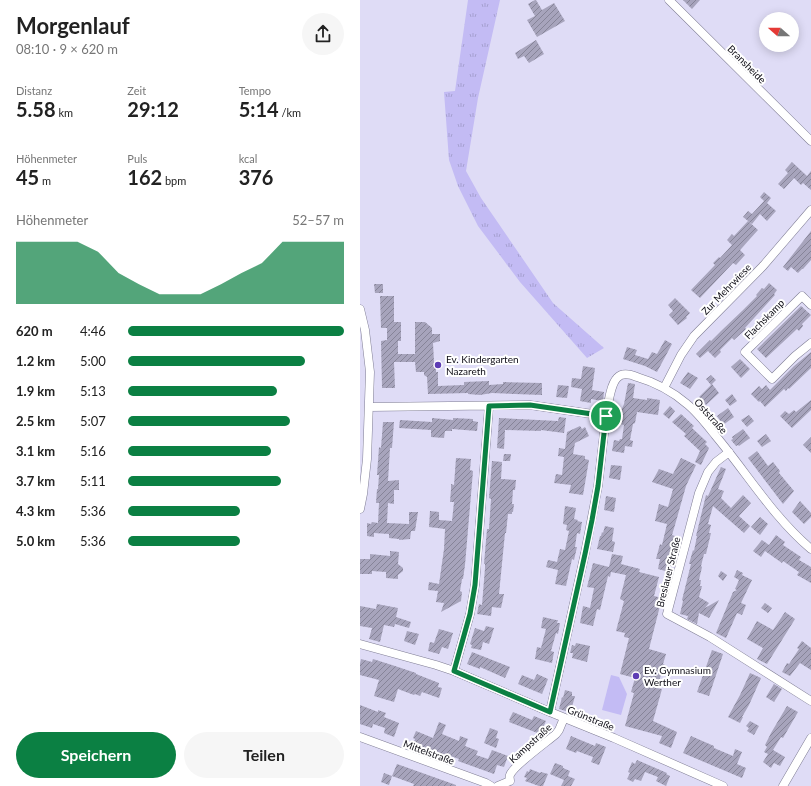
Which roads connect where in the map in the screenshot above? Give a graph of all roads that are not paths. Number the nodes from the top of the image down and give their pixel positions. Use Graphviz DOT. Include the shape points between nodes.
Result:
graph roads {
  1 [pos="669,0"];
  2 [pos="811,141"];
  3 [pos="811,210"];
  4 [pos="811,305"];
  5 [pos="360,309"];
  6 [pos="811,344"];
  7 [pos="664,388"];
  8 [pos="489,406"];
  9 [pos="369,408"];
  10 [pos="606,416"];
  11 [pos="729,452"];
  12 [pos="360,509"];
  13 [pos="811,549"];
  14 [pos="360,644"];
  15 [pos="454,671"];
  16 [pos="811,701"];
  17 [pos="550,712"];
  18 [pos="564,718"];
  19 [pos="360,737"];
  20 [pos="811,738"];
  21 [pos="513,784"];
  22 [pos="491,786"];
  23 [pos="498,786"];
  24 [pos="723,786"];
  25 [pos="783,786"];
  1 -- 2 [label="street, Bransheide"];
  3 -- 7 [label="street, Zur Mehrwiese" via="762,266 694,336 681,354"];
  4 -- 6 [label="street, Flachskamp" via="802,296 745,352 772,379"];
  5 -- 9 [label="street" via="370,372"];
  7 -- 10 [label="street, Oststraße" via="630,374 617,377"];
  7 -- 11 [label="street, Oststraße" via="687,404"];
  8 -- 9 [label="street"];
  8 -- 10 [label="street" via="530,405"];
  8 -- 15 [label="street" via="475,585 470,614"];
  9 -- 12 [label="street" via="367,459"];
  10 -- 17 [label="street" via="598,486 587,546"];
  11 -- 13 [label="street, Oststraße" via="783,522"];
  11 -- 16 [label="street, Breslauer Straße" via="708,472 698,493 668,614 710,637"];
  14 -- 15 [label="street, Grünstraße"];
  15 -- 17 [label="street, Grünstraße"];
  17 -- 18 [label="street, Grünstraße"];
  18 -- 21 [label="street, Kampstraße" via="556,734 511,773"];
  18 -- 24 [label="street, Grünstraße"];
  19 -- 22 [label="street, Mittelstraße"];
  20 -- 25 [label="street"];
  21 -- 23 [label="street"];
}
